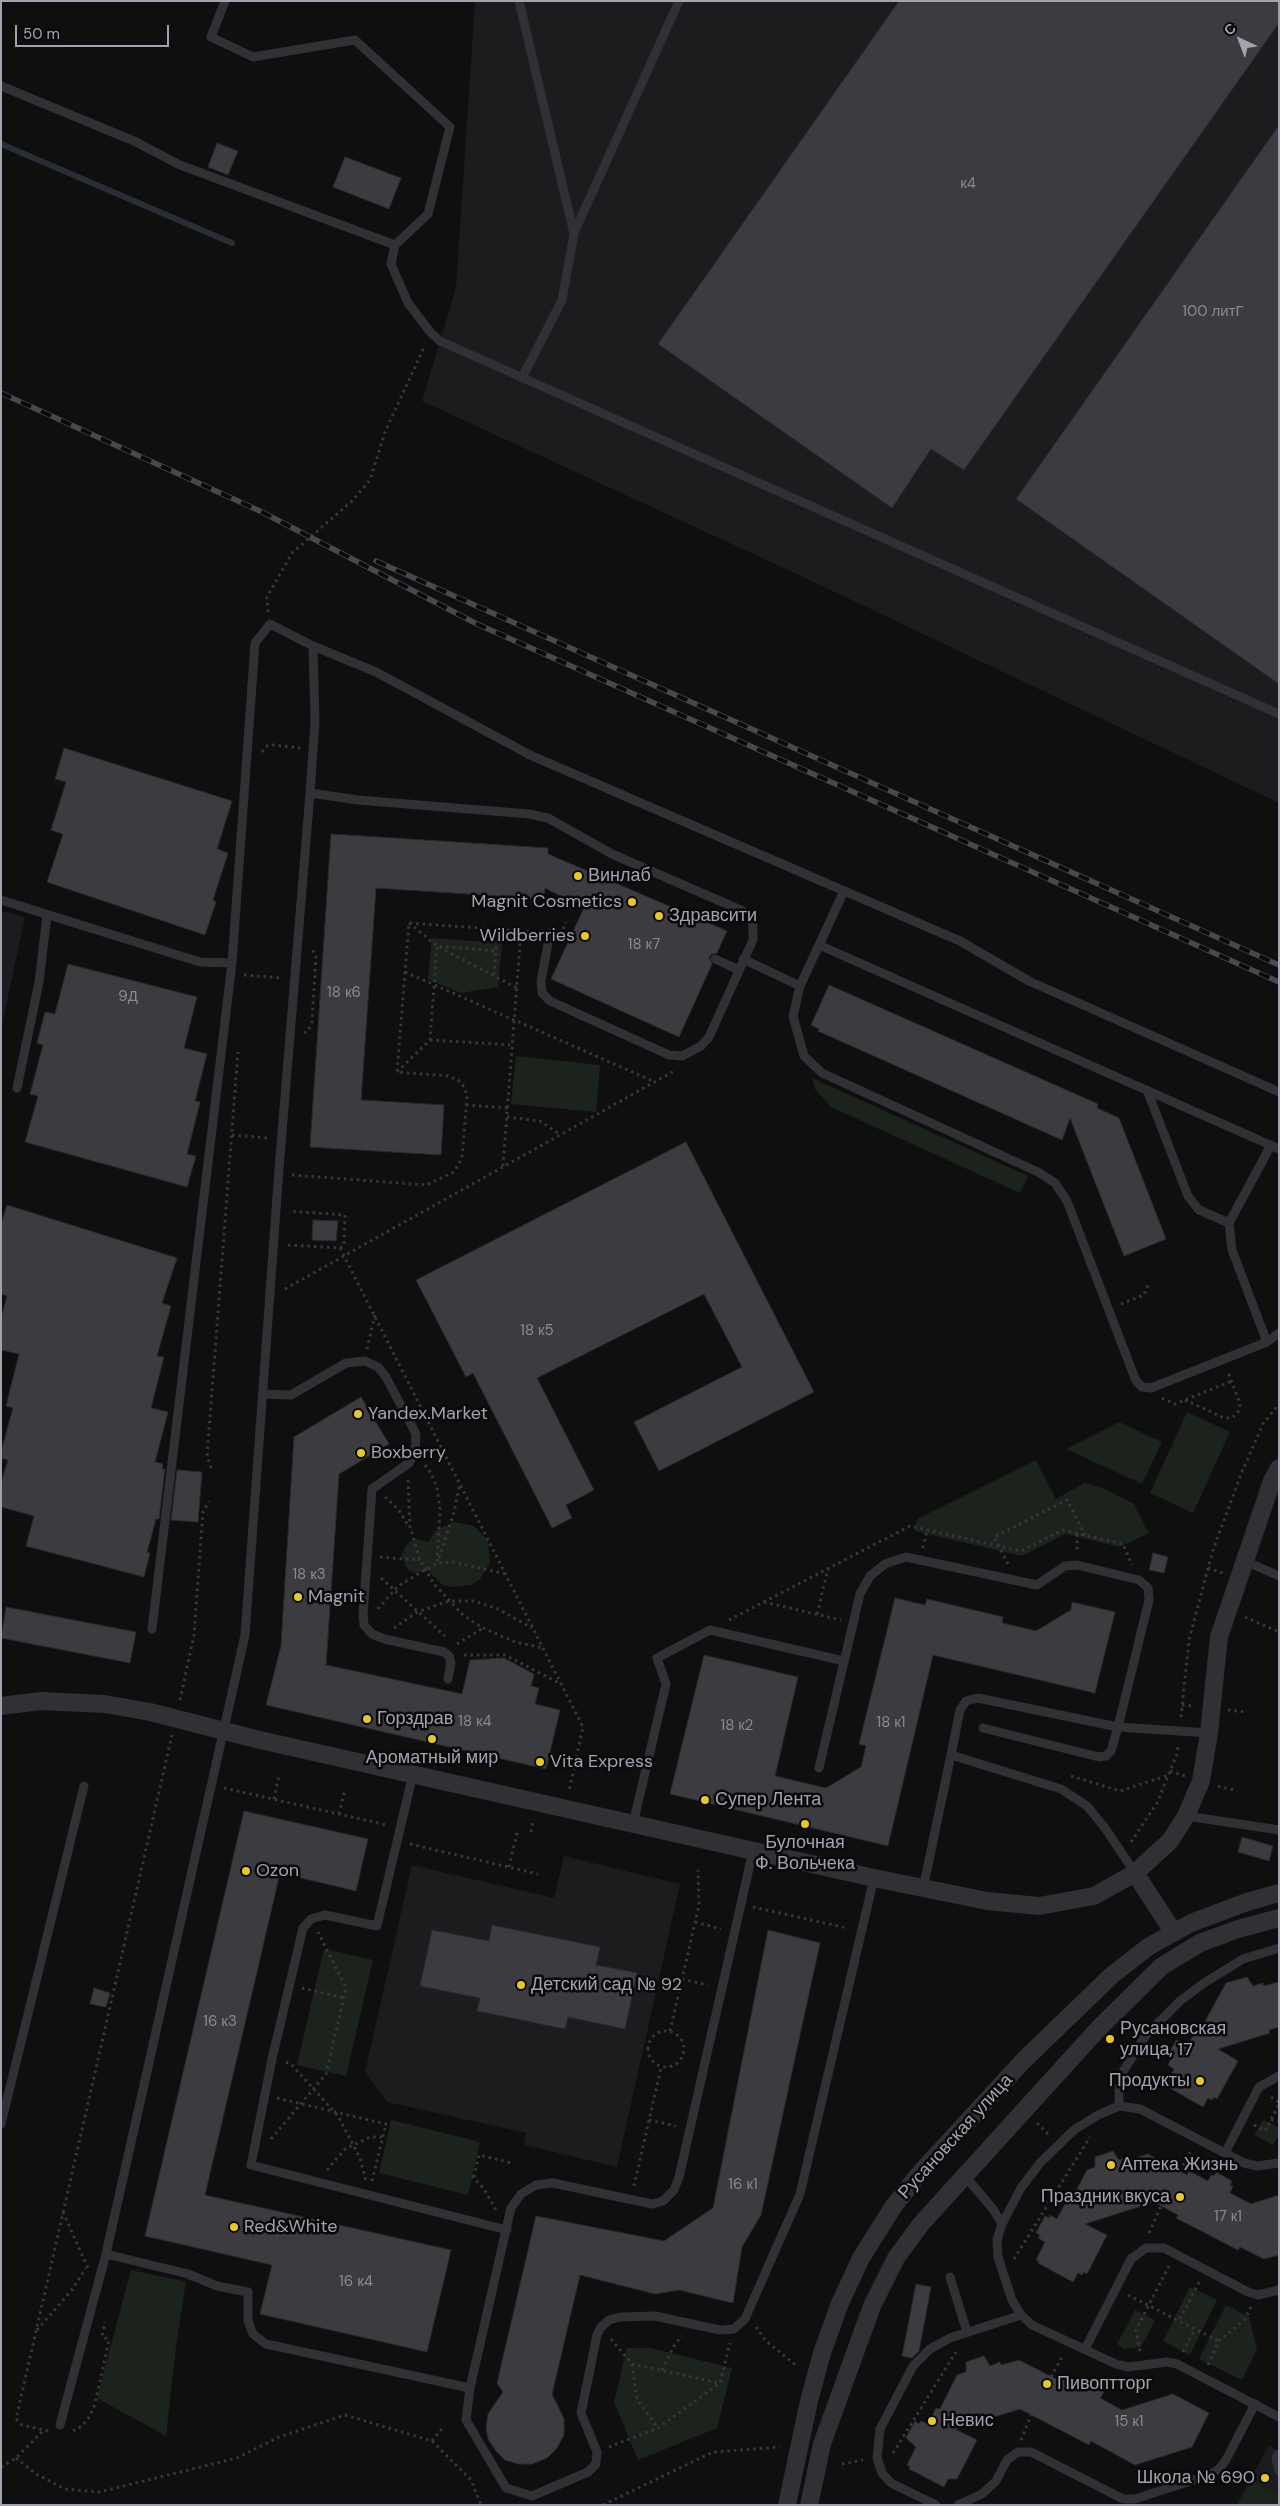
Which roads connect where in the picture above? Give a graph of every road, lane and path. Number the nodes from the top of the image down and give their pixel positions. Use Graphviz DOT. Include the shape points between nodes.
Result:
graph roads {
  1 [pos="225,1"];
  2 [pos="519,1"];
  3 [pos="679,1"];
  4 [pos="1,86"];
  5 [pos="574,234"];
  6 [pos="395,244"];
  7 [pos="431,333"];
  8 [pos="522,378"];
  9 [pos="270,624"];
  10 [pos="313,646"];
  11 [pos="1279,714"];
  12 [pos="313,749"];
  13 [pos="260,756"];
  14 [pos="310,793"];
  15 [pos="844,891"];
  16 [pos="1,900"];
  17 [pos="47,916"];
  18 [pos="566,922"];
  19 [pos="409,923"];
  20 [pos="498,929"];
  21 [pos="521,931"];
  22 [pos="550,933"];
  23 [pos="819,945"];
  24 [pos="437,946"];
  25 [pos="496,951"];
  26 [pos="715,959"];
  27 [pos="743,959"];
  28 [pos="232,963"];
  29 [pos="245,965"];
  30 [pos="739,970"];
  31 [pos="405,972"];
  32 [pos="244,975"];
  33 [pos="494,975"];
  34 [pos="295,979"];
  35 [pos="243,984"];
  36 [pos="434,985"];
  37 [pos="800,986"];
  38 [pos="517,988"];
  39 [pos="514,1021"];
  40 [pos="430,1040"];
  41 [pos="513,1045"];
  42 [pos="238,1050"];
  43 [pos="681,1068"];
  44 [pos="397,1072"];
  45 [pos="655,1082"];
  46 [pos="17,1088"];
  47 [pos="1146,1090"];
  48 [pos="1279,1092"];
  49 [pos="466,1105"];
  50 [pos="508,1108"];
  51 [pos="507,1118"];
  52 [pos="232,1135"];
  53 [pos="561,1135"];
  54 [pos="282,1139"];
  55 [pos="1275,1147"];
  56 [pos="503,1167"];
  57 [pos="279,1174"];
  58 [pos="277,1211"];
  59 [pos="1229,1223"];
  60 [pos="274,1244"];
  61 [pos="340,1248"];
  62 [pos="344,1256"];
  63 [pos="1149,1282"];
  64 [pos="271,1297"];
  65 [pos="1108,1309"];
  66 [pos="375,1314"];
  67 [pos="1279,1333"];
  68 [pos="1267,1342"];
  69 [pos="1223,1360"];
  70 [pos="365,1361"];
  71 [pos="1232,1381"];
  72 [pos="1151,1388"];
  73 [pos="264,1394"];
  74 [pos="1185,1400"];
  75 [pos="1279,1404"];
  76 [pos="415,1453"];
  77 [pos="409,1463"];
  78 [pos="211,1468"];
  79 [pos="1279,1468"];
  80 [pos="460,1483"];
  81 [pos="372,1489"];
  82 [pos="208,1501"];
  83 [pos="410,1527"];
  84 [pos="1085,1535"];
  85 [pos="366,1560"];
  86 [pos="420,1560"];
  87 [pos="1245,1561"];
  88 [pos="437,1563"];
  89 [pos="1208,1568"];
  90 [pos="425,1569"];
  91 [pos="828,1569"];
  92 [pos="506,1574"];
  93 [pos="1226,1574"];
  94 [pos="1279,1576"];
  95 [pos="1016,1580"];
  96 [pos="394,1591"];
  97 [pos="449,1602"];
  98 [pos="764,1602"];
  99 [pos="1228,1608"];
  100 [pos="417,1612"];
  101 [pos="817,1614"];
  102 [pos="853,1623"];
  103 [pos="364,1625"];
  104 [pos="483,1628"];
  105 [pos="152,1629"];
  106 [pos="534,1629"];
  107 [pos="1279,1632"];
  108 [pos="384,1639"];
  109 [pos="455,1645"];
  110 [pos="543,1648"];
  111 [pos="444,1652"];
  112 [pos="467,1656"];
  113 [pos="844,1661"];
  114 [pos="448,1679"];
  115 [pos="562,1685"];
  116 [pos="180,1703"];
  117 [pos="1,1706"];
  118 [pos="1223,1710"];
  119 [pos="1247,1712"];
  120 [pos="1118,1727"];
  121 [pos="983,1728"];
  122 [pos="1180,1730"];
  123 [pos="224,1731"];
  124 [pos="172,1732"];
  125 [pos="1209,1733"];
  126 [pos="950,1755"];
  127 [pos="819,1768"];
  128 [pos="1170,1773"];
  129 [pos="280,1774"];
  130 [pos="413,1774"];
  131 [pos="1065,1774"];
  132 [pos="1190,1777"];
  133 [pos="1212,1784"];
  134 [pos="212,1785"];
  135 [pos="84,1786"];
  136 [pos="345,1789"];
  137 [pos="1234,1790"];
  138 [pos="568,1794"];
  139 [pos="274,1799"];
  140 [pos="339,1814"];
  141 [pos="1186,1816"];
  142 [pos="633,1824"];
  143 [pos="400,1828"];
  144 [pos="518,1829"];
  145 [pos="1279,1830"];
  146 [pos="397,1841"];
  147 [pos="752,1851"];
  148 [pos="1122,1855"];
  149 [pos="509,1867"];
  150 [pos="698,1870"];
  151 [pos="1135,1873"];
  152 [pos="538,1874"];
  153 [pos="874,1878"];
  154 [pos="923,1889"];
  155 [pos="1279,1893"];
  156 [pos="740,1904"];
  157 [pos="1279,1918"];
  158 [pos="311,1919"];
  159 [pos="695,1922"];
  160 [pos="862,1931"];
  161 [pos="734,1932"];
  162 [pos="1180,1942"];
  163 [pos="1279,1948"];
  164 [pos="682,1979"];
  165 [pos="289,1985"];
  166 [pos="721,1988"];
  167 [pos="344,1998"];
  168 [pos="670,2031"];
  169 [pos="272,2059"];
  170 [pos="661,2068"];
  171 [pos="1279,2076"];
  172 [pos="314,2088"];
  173 [pos="264,2095"];
  174 [pos="299,2103"];
  175 [pos="1119,2106"];
  176 [pos="1279,2106"];
  177 [pos="334,2112"];
  178 [pos="1098,2115"];
  179 [pos="1034,2119"];
  180 [pos="1243,2119"];
  181 [pos="649,2120"];
  182 [pos="1271,2120"];
  183 [pos="1279,2121"];
  184 [pos="1,2124"];
  185 [pos="689,2129"];
  186 [pos="383,2137"];
  187 [pos="1197,2138"];
  188 [pos="1058,2144"];
  189 [pos="353,2145"];
  190 [pos="1225,2153"];
  191 [pos="512,2163"];
  192 [pos="1279,2163"];
  193 [pos="251,2165"];
  194 [pos="1180,2171"];
  195 [pos="964,2175"];
  196 [pos="318,2183"];
  197 [pos="369,2194"];
  198 [pos="631,2200"];
  199 [pos="1162,2206"];
  200 [pos="64,2212"];
  201 [pos="1002,2224"];
  202 [pos="506,2230"];
  203 [pos="1146,2248"];
  204 [pos="106,2254"];
  205 [pos="1176,2254"];
  206 [pos="87,2266"];
  207 [pos="1205,2270"];
  208 [pos="1004,2275"];
  209 [pos="950,2276"];
  210 [pos="99,2278"];
  211 [pos="1116,2288"];
  212 [pos="1279,2290"];
  213 [pos="1258,2295"];
  214 [pos="1149,2305"];
  215 [pos="1020,2315"];
  216 [pos="106,2317"];
  217 [pos="745,2319"];
  218 [pos="1179,2320"];
  219 [pos="692,2324"];
  220 [pos="601,2327"];
  221 [pos="734,2329"];
  222 [pos="1195,2329"];
  223 [pos="37,2330"];
  224 [pos="967,2332"];
  225 [pos="1219,2341"];
  226 [pos="1070,2342"];
  227 [pos="1084,2350"];
  228 [pos="632,2364"];
  229 [pos="1177,2364"];
  230 [pos="1142,2365"];
  231 [pos="797,2366"];
  232 [pos="662,2370"];
  233 [pos="1052,2377"];
  234 [pos="1202,2377"];
  235 [pos="720,2383"];
  236 [pos="470,2388"];
  237 [pos="1255,2404"];
  238 [pos="1031,2416"];
  239 [pos="1279,2417"];
  240 [pos="60,2425"];
  241 [pos="444,2426"];
  242 [pos="658,2428"];
  243 [pos="44,2430"];
  244 [pos="52,2432"];
  245 [pos="66,2433"];
  246 [pos="432,2441"];
  247 [pos="781,2447"];
  248 [pos="597,2452"];
  249 [pos="1018,2452"];
  250 [pos="1279,2454"];
  251 [pos="16,2458"];
  252 [pos="877,2458"];
  253 [pos="842,2464"];
  254 [pos="1,2467"];
  255 [pos="1279,2470"];
  256 [pos="882,2473"];
  257 [pos="788,2502"];
  258 [pos="809,2504"];
  259 [pos="481,2505"];
  260 [pos="603,2505"];
  261 [pos="936,2505"];
  262 [pos="958,2505"];
  1 -- 6 [label="lane" via="211,36 253,57 355,40 450,128 428,214"];
  2 -- 5 [label="lane"];
  3 -- 5 [label="lane"];
  4 -- 6 [label="lane" via="134,141 180,165"];
  5 -- 8 [label="lane" via="562,300"];
  6 -- 7 [label="lane" via="391,264 408,303"];
  7 -- 8 [label="lane" via="456,349"];
  7 -- 9 [label="path" via="385,432 370,480 352,501 292,553 267,597"];
  8 -- 11 [label="lane"];
  9 -- 10 [label="lane"];
  9 -- 28 [label="lane" via="255,644"];
  10 -- 12 [label="lane"];
  10 -- 15 [label="lane" via="376,672 530,755"];
  12 -- 13 [label="path" via="267,746"];
  12 -- 14 [label="lane"];
  14 -- 27 [label="lane" via="548,818 612,854 743,911 753,924 753,940"];
  14 -- 34 [label="lane"];
  15 -- 23 [label="lane"];
  15 -- 48 [label="lane" via="960,941 1028,981"];
  16 -- 17 [label="lane"];
  17 -- 28 [label="lane" via="200,962"];
  17 -- 46 [label="lane" via="39,982"];
  18 -- 22 [label="path" via="561,934"];
  19 -- 20 [label="path"];
  19 -- 24 [label="path"];
  19 -- 31 [label="path"];
  20 -- 21 [label="path"];
  20 -- 25 [label="path"];
  21 -- 22 [label="path"];
  21 -- 38 [label="path"];
  22 -- 30 [label="lane" via="541,982 542,993 550,1002 669,1055 682,1056 709,1038"];
  23 -- 37 [label="lane"];
  23 -- 47 [label="lane"];
  24 -- 25 [label="path"];
  24 -- 33 [label="path"];
  24 -- 36 [label="path"];
  25 -- 33 [label="path"];
  26 -- 30 [label="lane"];
  27 -- 30 [label="lane"];
  27 -- 37 [label="lane"];
  28 -- 105 [label="lane"];
  29 -- 32 [label="path"];
  31 -- 36 [label="path"];
  31 -- 44 [label="path"];
  32 -- 34 [label="path"];
  32 -- 35 [label="path"];
  33 -- 38 [label="path"];
  34 -- 54 [label="lane"];
  36 -- 39 [label="path"];
  36 -- 40 [label="path"];
  37 -- 65 [label="lane" via="793,1016 804,1056 822,1073 1038,1172 1055,1183 1067,1201"];
  38 -- 39 [label="path"];
  39 -- 41 [label="path"];
  39 -- 45 [label="path"];
  40 -- 41 [label="path"];
  40 -- 44 [label="path"];
  41 -- 50 [label="path"];
  42 -- 52 [label="path"];
  43 -- 45 [label="path"];
  44 -- 49 [label="path" via="448,1076 458,1080 465,1088"];
  45 -- 53 [label="path"];
  47 -- 55 [label="lane"];
  47 -- 59 [label="lane" via="1188,1196 1199,1210"];
  49 -- 50 [label="path"];
  49 -- 57 [label="path" via="459,1166 435,1183 426,1185"];
  50 -- 51 [label="path"];
  51 -- 53 [label="path" via="540,1121"];
  51 -- 56 [label="path"];
  52 -- 54 [label="path"];
  52 -- 78 [label="path" via="207,1456"];
  53 -- 56 [label="path"];
  54 -- 57 [label="lane"];
  55 -- 59 [label="lane"];
  56 -- 62 [label="path"];
  57 -- 58 [label="lane"];
  58 -- 60 [label="lane"];
  58 -- 61 [label="path" via="345,1215 344,1246"];
  59 -- 68 [label="lane" via="1232,1250"];
  60 -- 61 [label="path"];
  60 -- 64 [label="lane"];
  61 -- 62 [label="path"];
  62 -- 64 [label="path"];
  62 -- 66 [label="path"];
  63 -- 65 [label="path" via="1144,1295"];
  64 -- 73 [label="lane"];
  65 -- 72 [label="lane" via="1136,1381 1142,1387"];
  66 -- 70 [label="path"];
  66 -- 80 [label="path"];
  67 -- 68 [label="lane"];
  68 -- 69 [label="lane"];
  69 -- 71 [label="path"];
  69 -- 72 [label="lane"];
  70 -- 73 [label="lane" via="346,1363 291,1395"];
  70 -- 76 [label="lane" via="386,1377 416,1434"];
  71 -- 74 [label="path"];
  71 -- 74 [label="path" via="1240,1408 1231,1418 1224,1418"];
  72 -- 74 [label="path" via="1157,1396 1175,1404"];
  73 -- 123 [label="lane" via="246,1635"];
  75 -- 89 [label="path" via="1263,1424 1241,1474"];
  76 -- 77 [label="lane"];
  76 -- 88 [label="path" via="431,1472 437,1487 440,1509"];
  77 -- 81 [label="lane"];
  77 -- 83 [label="path" via="407,1498"];
  79 -- 87 [label="street"];
  80 -- 88 [label="path"];
  80 -- 92 [label="path"];
  81 -- 83 [label="path" via="398,1509"];
  81 -- 85 [label="lane"];
  82 -- 116 [label="path" via="203,1512 194,1635"];
  83 -- 86 [label="path"];
  84 -- 95 [label="path" via="1067,1500 994,1537"];
  85 -- 86 [label="path"];
  85 -- 96 [label="path"];
  85 -- 103 [label="lane"];
  86 -- 90 [label="path"];
  87 -- 94 [label="lane"];
  87 -- 99 [label="street"];
  88 -- 90 [label="path"];
  88 -- 92 [label="path" via="453,1562"];
  89 -- 93 [label="path"];
  89 -- 122 [label="path" via="1189,1640"];
  90 -- 96 [label="path"];
  90 -- 97 [label="path"];
  91 -- 101 [label="path"];
  92 -- 106 [label="path"];
  95 -- 102 [label="lane" via="906,1557 885,1564 870,1576 860,1594"];
  95 -- 120 [label="lane" via="1036,1585 1065,1566 1077,1565 1139,1580 1148,1588 1149,1600"];
  96 -- 100 [label="path"];
  96 -- 103 [label="path"];
  97 -- 100 [label="path"];
  97 -- 104 [label="path"];
  97 -- 106 [label="path" via="474,1601 498,1609"];
  98 -- 101 [label="path"];
  99 -- 107 [label="path"];
  99 -- 125 [label="street" via="1214,1663"];
  100 -- 108 [label="path" via="399,1623"];
  100 -- 109 [label="path"];
  101 -- 102 [label="path"];
  102 -- 113 [label="lane"];
  103 -- 108 [label="lane" via="372,1634"];
  104 -- 109 [label="path"];
  104 -- 110 [label="path" via="515,1642"];
  106 -- 110 [label="path"];
  108 -- 111 [label="lane"];
  109 -- 112 [label="path"];
  110 -- 115 [label="path"];
  111 -- 112 [label="path"];
  111 -- 114 [label="lane" via="451,1663"];
  112 -- 115 [label="path" via="505,1654"];
  113 -- 127 [label="lane"];
  113 -- 142 [label="lane" via="710,1630 656,1658 666,1684"];
  115 -- 138 [label="path" via="583,1727"];
  117 -- 123 [label="street" via="41,1701 105,1704"];
  118 -- 119 [label="path"];
  120 -- 121 [label="lane" via="1111,1751 1099,1757"];
  120 -- 122 [label="lane"];
  120 -- 126 [label="lane" via="978,1698 966,1701 960,1710"];
  122 -- 125 [label="lane"];
  122 -- 128 [label="path" via="1177,1754"];
  123 -- 130 [label="street"];
  123 -- 134 [label="lane"];
  124 -- 200 [label="path"];
  125 -- 141 [label="street" via="1201,1780"];
  126 -- 148 [label="lane" via="1061,1789 1087,1806"];
  126 -- 154 [label="lane"];
  128 -- 131 [label="path" via="1120,1791"];
  128 -- 132 [label="path"];
  128 -- 148 [label="path" via="1157,1803"];
  129 -- 139 [label="path"];
  130 -- 142 [label="street"];
  130 -- 143 [label="lane"];
  133 -- 137 [label="path"];
  134 -- 139 [label="path"];
  134 -- 204 [label="lane"];
  135 -- 184 [label="lane"];
  136 -- 140 [label="path"];
  139 -- 140 [label="path"];
  140 -- 143 [label="path"];
  141 -- 145 [label="lane"];
  141 -- 151 [label="street" via="1170,1841"];
  142 -- 147 [label="street"];
  143 -- 146 [label="lane"];
  144 -- 149 [label="path"];
  146 -- 149 [label="path"];
  146 -- 158 [label="lane" via="377,1926 325,1915"];
  147 -- 153 [label="street"];
  147 -- 156 [label="lane"];
  148 -- 151 [label="lane"];
  149 -- 152 [label="path"];
  150 -- 159 [label="path" via="699,1906"];
  151 -- 154 [label="street" via="1094,1896 1039,1906 987,1901"];
  151 -- 162 [label="street"];
  153 -- 154 [label="street"];
  153 -- 160 [label="lane"];
  155 -- 162 [label="street, Русановская улица" via="1191,1923"];
  156 -- 160 [label="path"];
  156 -- 161 [label="lane"];
  157 -- 162 [label="street, Русановская улица" via="1200,1944"];
  158 -- 165 [label="lane" via="303,1928"];
  158 -- 167 [label="path" via="346,1988"];
  159 -- 161 [label="path"];
  159 -- 164 [label="path"];
  160 -- 217 [label="lane" via="800,2194"];
  161 -- 166 [label="lane"];
  162 -- 195 [label="street, Русановская улица" via="1162,1966 1057,2073"];
  162 -- 257 [label="street, Русановская улица" via="1148,1947 1111,1976 1031,2053 919,2174 894,2208 861,2258 840,2303 809,2401"];
  163 -- 175 [label="lane" via="1243,1959 1180,2001 1146,2035 1124,2070"];
  164 -- 166 [label="path"];
  164 -- 168 [label="path"];
  165 -- 167 [label="path"];
  165 -- 169 [label="lane"];
  166 -- 185 [label="lane"];
  167 -- 172 [label="path" via="326,2074"];
  168 -- 170 [label="path" via="652,2036 648,2045 648,2055"];
  168 -- 170 [label="path" via="684,2044 684,2054 680,2062"];
  169 -- 172 [label="path" via="291,2064"];
  169 -- 173 [label="lane"];
  170 -- 181 [label="path"];
  171 -- 180 [label="lane" via="1259,2087"];
  172 -- 174 [label="path"];
  172 -- 177 [label="path"];
  173 -- 174 [label="path"];
  173 -- 193 [label="lane"];
  174 -- 177 [label="path"];
  174 -- 193 [label="path"];
  175 -- 178 [label="lane"];
  175 -- 187 [label="lane" via="1140,2109"];
  176 -- 182 [label="path"];
  177 -- 186 [label="path" via="388,2125"];
  177 -- 189 [label="path"];
  178 -- 188 [label="lane"];
  178 -- 208 [label="path" via="1088,2144"];
  179 -- 188 [label="path"];
  180 -- 182 [label="path" via="1265,2131"];
  180 -- 190 [label="lane"];
  181 -- 185 [label="path"];
  181 -- 198 [label="path"];
  182 -- 183 [label="path"];
  185 -- 198 [label="lane" via="674,2190 663,2201 652,2204"];
  186 -- 189 [label="path" via="370,2137"];
  186 -- 197 [label="path"];
  187 -- 190 [label="lane"];
  187 -- 194 [label="path"];
  188 -- 201 [label="lane" via="1021,2188"];
  189 -- 196 [label="path" via="331,2163"];
  189 -- 197 [label="path" via="360,2158"];
  190 -- 192 [label="lane" via="1257,2166"];
  191 -- 202 [label="path" via="479,2155 473,2177 484,2189"];
  193 -- 196 [label="lane"];
  195 -- 201 [label="lane"];
  195 -- 258 [label="street, Русановская улица" via="920,2224 896,2258 872,2306 822,2444"];
  196 -- 197 [label="lane"];
  197 -- 202 [label="lane"];
  198 -- 202 [label="lane" via="553,2183 536,2185 520,2194 511,2208"];
  199 -- 203 [label="path" via="1151,2226"];
  200 -- 206 [label="path"];
  200 -- 223 [label="path"];
  201 -- 208 [label="lane" via="997,2240"];
  202 -- 236 [label="lane"];
  203 -- 205 [label="lane" via="1164,2248"];
  203 -- 211 [label="lane" via="1131,2259"];
  204 -- 210 [label="lane"];
  204 -- 236 [label="lane" via="248,2292 248,2321 253,2334 266,2344"];
  205 -- 207 [label="lane"];
  205 -- 214 [label="path"];
  206 -- 210 [label="path"];
  206 -- 223 [label="path" via="71,2291"];
  207 -- 213 [label="lane"];
  207 -- 218 [label="path"];
  208 -- 215 [label="lane"];
  209 -- 224 [label="lane"];
  210 -- 240 [label="lane"];
  211 -- 214 [label="path"];
  211 -- 227 [label="lane"];
  212 -- 213 [label="lane"];
  213 -- 225 [label="path" via="1245,2318"];
  214 -- 218 [label="path"];
  214 -- 230 [label="path" via="1136,2330"];
  215 -- 224 [label="lane"];
  215 -- 226 [label="lane" via="1032,2325"];
  216 -- 245 [label="path" via="102,2336 109,2340 95,2404 82,2426"];
  217 -- 221 [label="lane"];
  217 -- 231 [label="path"];
  218 -- 222 [label="path"];
  219 -- 220 [label="lane" via="655,2316 620,2317"];
  219 -- 221 [label="lane" via="720,2330"];
  219 -- 232 [label="path" via="674,2346"];
  220 -- 228 [label="path"];
  220 -- 248 [label="lane" via="582,2413"];
  221 -- 235 [label="path"];
  222 -- 225 [label="path"];
  222 -- 229 [label="path"];
  223 -- 243 [label="path" via="16,2419 22,2425"];
  224 -- 252 [label="lane" via="930,2349 913,2366 880,2430"];
  224 -- 256 [label="path"];
  225 -- 234 [label="path"];
  226 -- 227 [label="lane"];
  226 -- 233 [label="path"];
  227 -- 230 [label="lane" via="1116,2364 1128,2367"];
  228 -- 232 [label="path"];
  228 -- 242 [label="path" via="637,2400"];
  229 -- 230 [label="lane"];
  229 -- 234 [label="lane"];
  232 -- 235 [label="path"];
  234 -- 237 [label="lane"];
  235 -- 242 [label="path"];
  236 -- 248 [label="lane" via="466,2420 506,2488 532,2496 588,2472 596,2464"];
  237 -- 239 [label="lane"];
  237 -- 249 [label="lane" via="1219,2469 1135,2499 1113,2495 1031,2452"];
  238 -- 249 [label="path"];
  241 -- 246 [label="path"];
  242 -- 248 [label="path"];
  243 -- 244 [label="path"];
  243 -- 251 [label="path"];
  246 -- 251 [label="path" via="345,2415 279,2437 237,2458 99,2492 65,2489 36,2474"];
  246 -- 259 [label="path" via="471,2480"];
  247 -- 260 [label="path" via="713,2452"];
  249 -- 262 [label="lane" via="1007,2460 996,2481 982,2494"];
  250 -- 255 [label="lane" via="1276,2458"];
  251 -- 254 [label="path"];
  252 -- 253 [label="path"];
  252 -- 256 [label="lane"];
  256 -- 261 [label="lane" via="891,2483"];
}
